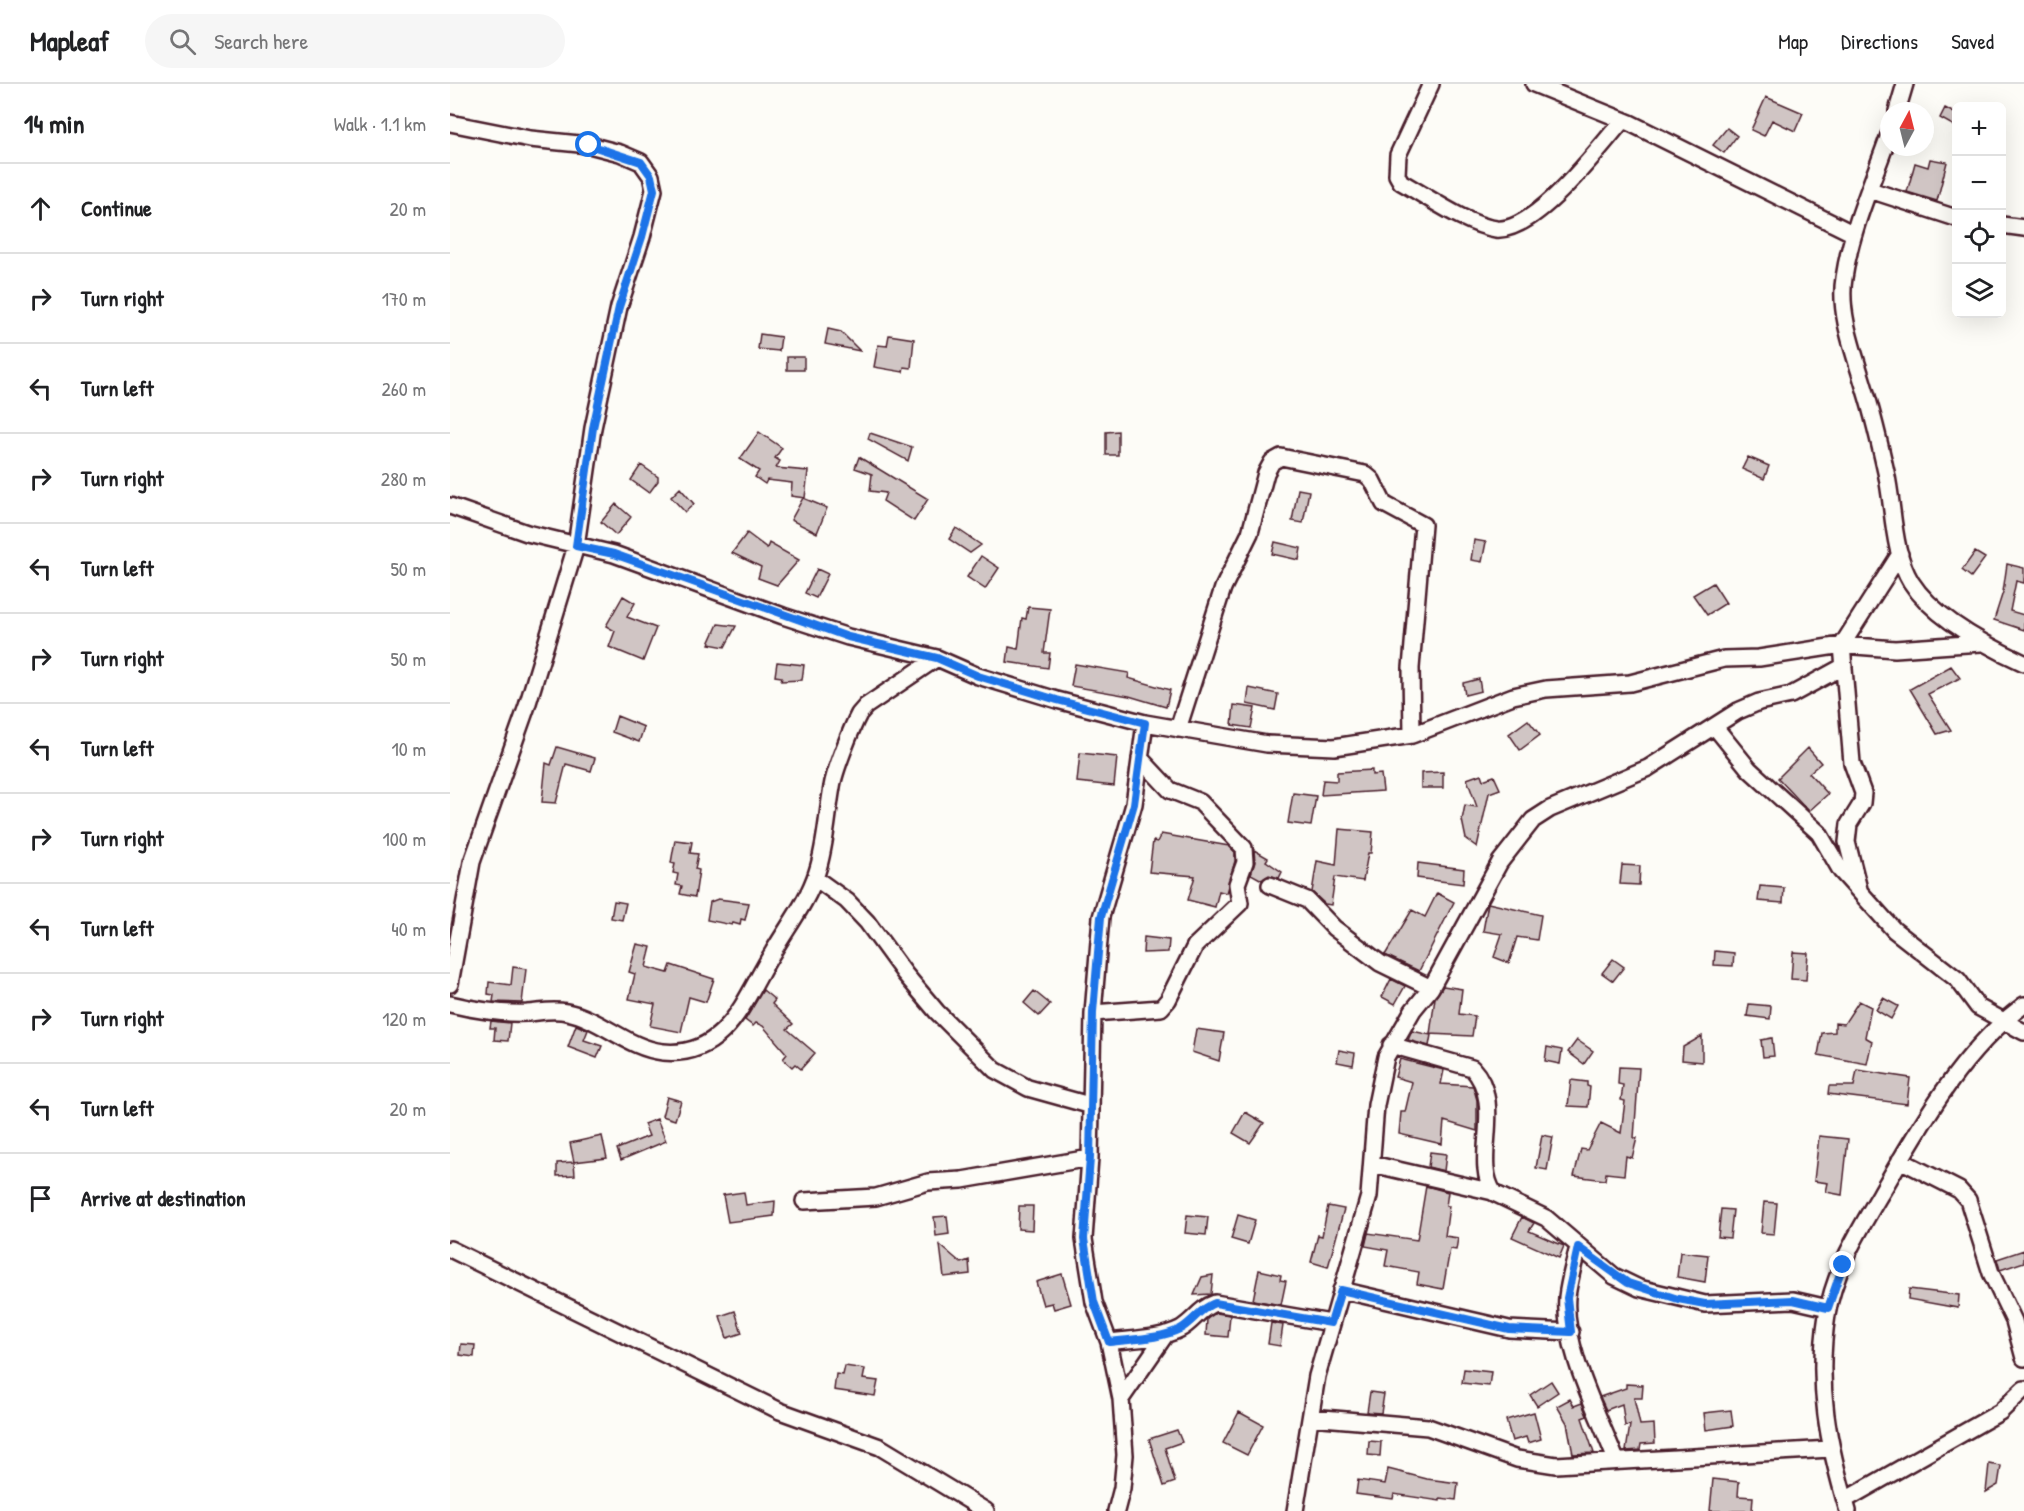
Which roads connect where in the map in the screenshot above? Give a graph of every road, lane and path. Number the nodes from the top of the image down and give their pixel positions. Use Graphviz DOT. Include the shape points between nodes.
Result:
graph roads {
  1 [pos="1431,84"];
  2 [pos="1534,84"];
  3 [pos="1905,84"];
  4 [pos="1900,102"];
  5 [pos="1623,120"];
  6 [pos="450,123"];
  7 [pos="1882,156"];
  8 [pos="1870,190"];
  9 [pos="1952,217"];
  10 [pos="2006,226"];
  11 [pos="2024,228"];
  12 [pos="1854,234"];
  13 [pos="450,506"];
  14 [pos="576,546"];
  15 [pos="1900,554"];
  16 [pos="1981,643"];
  17 [pos="1842,645"];
  18 [pos="937,658"];
  19 [pos="2024,663"];
  20 [pos="1844,666"];
  21 [pos="1145,723"];
  22 [pos="1715,728"];
  23 [pos="1178,729"];
  24 [pos="1412,735"];
  25 [pos="1140,758"];
  26 [pos="815,878"];
  27 [pos="1270,885"];
  28 [pos="1861,895"];
  29 [pos="450,984"];
  30 [pos="1431,988"];
  31 [pos="450,1004"];
  32 [pos="2024,1005"];
  33 [pos="1093,1012"];
  34 [pos="2002,1021"];
  35 [pos="2024,1032"];
  36 [pos="1391,1045"];
  37 [pos="1089,1105"];
  38 [pos="1090,1158"];
  39 [pos="1900,1160"];
  40 [pos="1372,1164"];
  41 [pos="1493,1192"];
  42 [pos="804,1200"];
  43 [pos="1578,1247"];
  44 [pos="450,1250"];
  45 [pos="1341,1290"];
  46 [pos="1828,1308"];
  47 [pos="1331,1323"];
  48 [pos="1571,1332"];
  49 [pos="1166,1334"];
  50 [pos="1109,1342"];
  51 [pos="2024,1358"];
  52 [pos="2024,1389"];
  53 [pos="1121,1399"];
  54 [pos="1311,1417"];
  55 [pos="1830,1449"];
  56 [pos="1616,1460"];
  57 [pos="1847,1505"];
  58 [pos="986,1511"];
  59 [pos="1116,1511"];
  60 [pos="1295,1511"];
  1 -- 5 [label="street" via="1398,155 1397,175 1401,182 1458,214 1493,228 1514,227 1530,217 1575,175"];
  2 -- 5 [label="street"];
  3 -- 4 [label="street"];
  5 -- 12 [label="street"];
  6 -- 14 [label="street" via="530,139 589,145 641,162 651,176 653,195 619,307 593,428"];
  7 -- 8 [label="street"];
  8 -- 9 [label="street"];
  8 -- 12 [label="street"];
  10 -- 11 [label="street"];
  12 -- 15 [label="street" via="1844,278 1848,331 1890,486"];
  13 -- 14 [label="street"];
  14 -- 18 [label="street" via="614,554 848,637"];
  14 -- 29 [label="street" via="527,706 472,862"];
  15 -- 16 [label="street" via="1920,593"];
  15 -- 17 [label="street"];
  16 -- 17 [label="street" via="1895,649"];
  16 -- 19 [label="street"];
  17 -- 20 [label="street"];
  17 -- 24 [label="street" via="1759,658 1724,659 1630,683 1546,689 1478,708"];
  18 -- 21 [label="street" via="978,676"];
  18 -- 26 [label="street" via="859,714 833,781"];
  20 -- 22 [label="street" via="1791,695 1738,711"];
  20 -- 28 [label="street" via="1852,763 1864,798 1849,824 1846,842"];
  21 -- 23 [label="street"];
  21 -- 25 [label="street"];
  22 -- 28 [label="street" via="1749,768 1819,833"];
  22 -- 30 [label="street" via="1648,768 1550,808 1533,820 1500,862"];
  23 -- 24 [label="street" via="1308,747"];
  23 -- 24 [label="street" via="1223,588 1250,533 1266,473 1272,462 1281,457 1365,474 1384,504 1423,525 1411,668"];
  25 -- 33 [label="street" via="1134,804 1101,917"];
  25 -- 33 [label="street" via="1170,790 1200,802 1244,848 1245,862 1237,884 1240,903 1195,946 1161,1008"];
  26 -- 31 [label="street" via="729,1026 710,1041 685,1050 664,1052 642,1047 578,1014 558,1010 511,1013"];
  26 -- 37 [label="street" via="847,901 867,922 918,989 995,1070 1028,1088"];
  27 -- 30 [label="street" via="1307,900 1334,928 1380,963"];
  28 -- 34 [label="street" via="1903,939 1958,980 1978,1007"];
  30 -- 36 [label="street"];
  32 -- 34 [label="street"];
  33 -- 37 [label="street"];
  34 -- 35 [label="street"];
  34 -- 39 [label="street" via="1958,1073"];
  36 -- 40 [label="street" via="1379,1082"];
  36 -- 41 [label="street" via="1466,1064 1477,1073 1490,1115 1486,1171"];
  37 -- 38 [label="street"];
  38 -- 42 [label="street" via="962,1180 928,1182 876,1197"];
  38 -- 50 [label="street" via="1084,1239 1094,1302"];
  39 -- 46 [label="street" via="1858,1231"];
  39 -- 51 [label="street" via="1959,1190 1968,1200"];
  40 -- 41 [label="street"];
  40 -- 45 [label="street" via="1365,1214"];
  41 -- 43 [label="street" via="1546,1218"];
  43 -- 46 [label="street" via="1628,1283 1678,1299 1705,1304 1793,1300"];
  43 -- 48 [label="street" via="1567,1298"];
  44 -- 58 [label="street" via="780,1411 880,1447"];
  45 -- 47 [label="street"];
  45 -- 48 [label="street" via="1509,1329"];
  46 -- 55 [label="street" via="1822,1400"];
  47 -- 49 [label="street" via="1215,1303 1203,1308 1186,1325"];
  47 -- 54 [label="street"];
  48 -- 56 [label="street" via="1579,1366"];
  49 -- 50 [label="street"];
  49 -- 53 [label="street"];
  50 -- 53 [label="street"];
  52 -- 57 [label="street" via="2000,1412"];
  53 -- 59 [label="street" via="1125,1455"];
  54 -- 56 [label="street" via="1428,1427 1506,1455 1556,1465"];
  54 -- 60 [label="street"];
  55 -- 56 [label="street"];
  55 -- 57 [label="street"];
}
